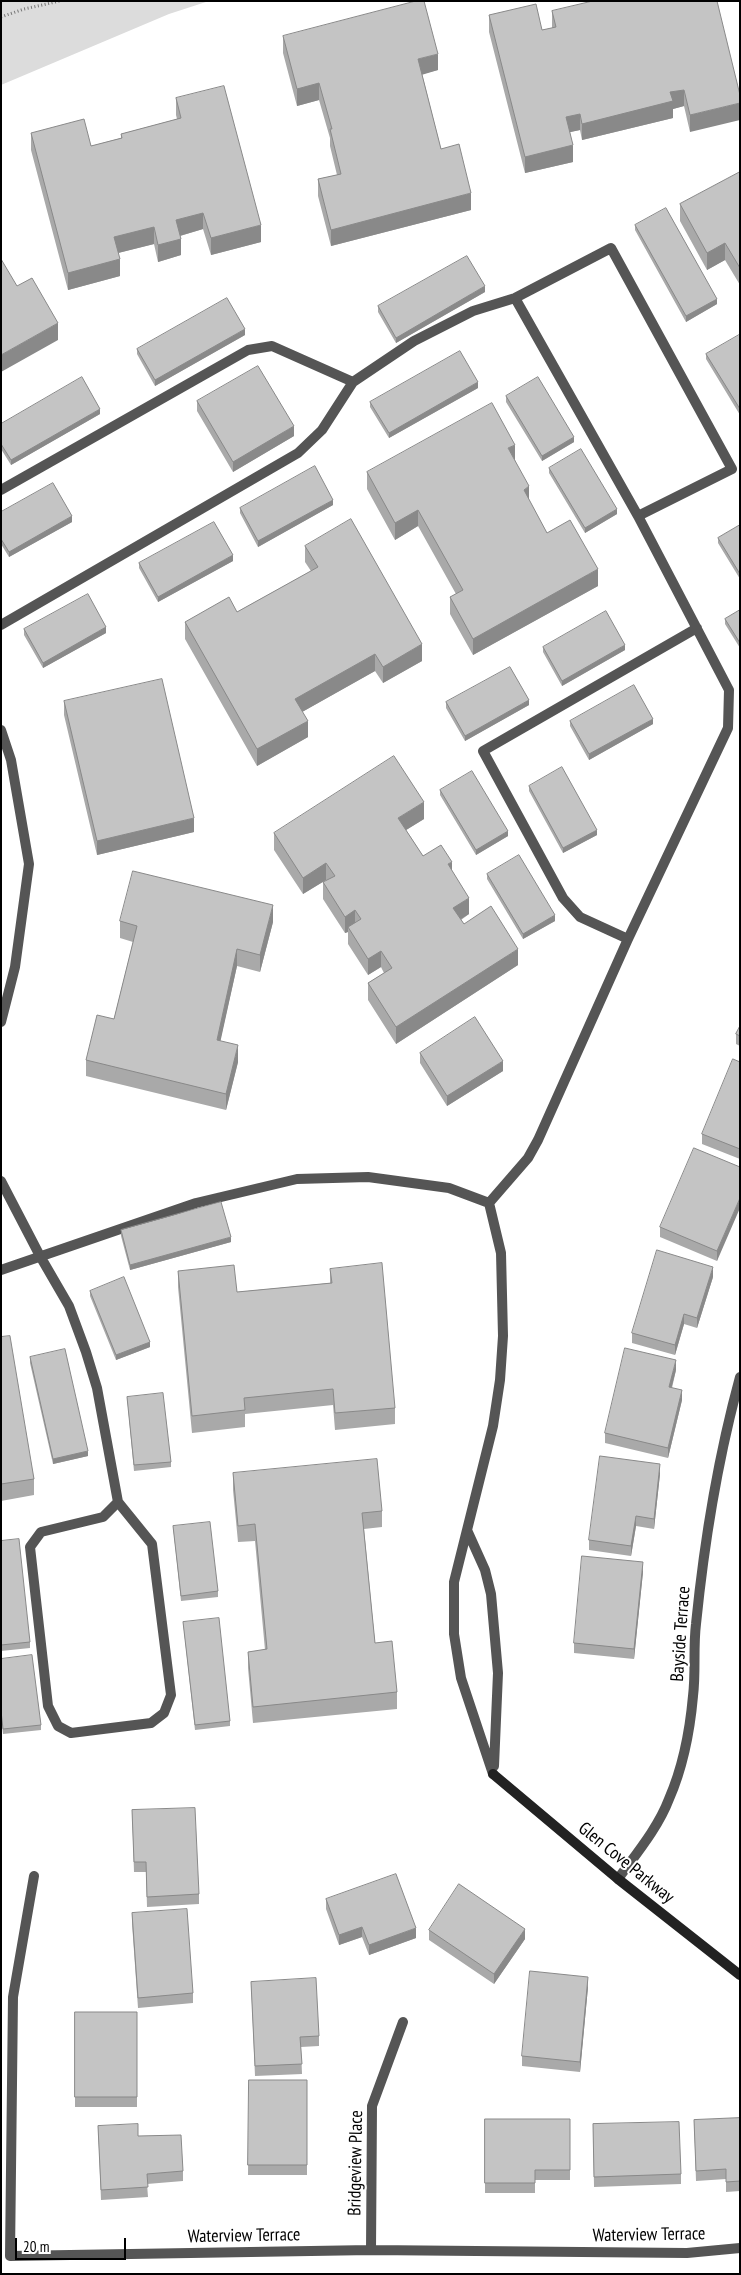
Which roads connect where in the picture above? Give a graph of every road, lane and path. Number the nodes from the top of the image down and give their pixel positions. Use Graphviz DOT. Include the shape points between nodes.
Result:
graph roads {
  1 [pos="60,1"];
  2 [pos="1,17"];
  3 [pos="515,298"];
  4 [pos="353,382"];
  5 [pos="732,468"];
  6 [pos="740,477"];
  7 [pos="1,490"];
  8 [pos="638,516"];
  9 [pos="1,625"];
  10 [pos="697,628"];
  11 [pos="1,730"];
  12 [pos="628,939"];
  13 [pos="1,1022"];
  14 [pos="1,1181"];
  15 [pos="490,1203"];
  16 [pos="40,1256"];
  17 [pos="1,1270"];
  18 [pos="740,1377"];
  19 [pos="118,1502"];
  20 [pos="467,1530"];
  21 [pos="493,1774"];
  22 [pos="34,1876"];
  23 [pos="618,1879"];
  24 [pos="740,1975"];
  25 [pos="403,2022"];
  26 [pos="740,2248"];
  27 [pos="371,2250"];
  1 -- 2 [label="path"];
  3 -- 4 [label="street" via="473,311 422,337"];
  3 -- 5 [label="street" via="611,248"];
  3 -- 8 [label="street"];
  4 -- 7 [label="street" via="272,346 248,350"];
  4 -- 9 [label="street" via="322,430 298,453"];
  5 -- 6 [label="street"];
  5 -- 8 [label="street"];
  8 -- 10 [label="street"];
  10 -- 12 [label="street" via="729,690 728,728"];
  10 -- 12 [label="street" via="483,751 563,898 580,917"];
  11 -- 13 [label="street" via="11,760 29,864 15,968"];
  12 -- 15 [label="street" via="538,1140 528,1158"];
  14 -- 16 [label="street"];
  15 -- 16 [label="street" via="449,1188 368,1177 297,1179 196,1203"];
  15 -- 20 [label="street" via="501,1252 503,1336 493,1426"];
  16 -- 17 [label="street"];
  16 -- 19 [label="street" via="69,1306 97,1388"];
  18 -- 23 [label="street, Bayside Terrace" via="702,1571 694,1695 684,1748 669,1800 653,1830"];
  19 -- 19 [label="street" via="152,1544 171,1695 164,1713 151,1723 71,1733 58,1726 48,1706 30,1548 41,1532 103,1516"];
  20 -- 21 [label="street" via="485,1570 491,1594 498,1673"];
  20 -- 21 [label="street" via="454,1582 454,1634 461,1678"];
  21 -- 23 [label="street, Glen Cove Parkway"];
  22 -- 27 [label="street, Waterview Terrace" via="13,1997 10,2256"];
  23 -- 24 [label="street, Glen Cove Parkway"];
  25 -- 27 [label="street, Bridgeview Place" via="372,2106"];
  26 -- 27 [label="street, Waterview Terrace" via="687,2253"];
}
